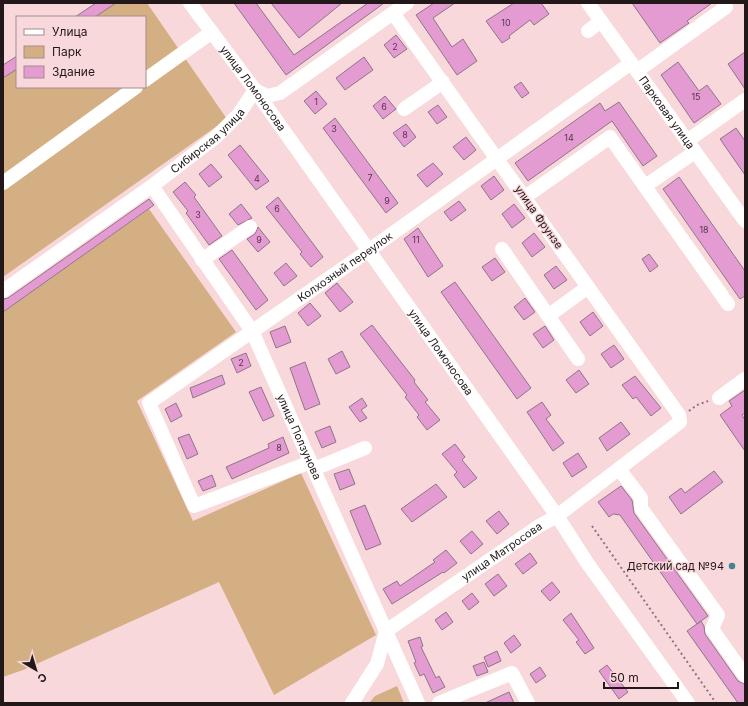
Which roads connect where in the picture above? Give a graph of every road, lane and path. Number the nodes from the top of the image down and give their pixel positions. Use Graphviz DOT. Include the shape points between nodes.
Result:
graph roads {
  1 [pos="190,3"];
  2 [pos="407,3"];
  3 [pos="588,3"];
  4 [pos="726,7"];
  5 [pos="394,13"];
  6 [pos="602,21"];
  7 [pos="588,31"];
  8 [pos="212,32"];
  9 [pos="634,67"];
  10 [pos="146,79"];
  11 [pos="443,82"];
  12 [pos="135,88"];
  13 [pos="255,90"];
  14 [pos="743,106"];
  15 [pos="404,109"];
  16 [pos="687,141"];
  17 [pos="696,152"];
  18 [pos="498,159"];
  19 [pos="3,183"];
  20 [pos="152,186"];
  21 [pos="645,186"];
  22 [pos="525,197"];
  23 [pos="745,222"];
  24 [pos="250,227"];
  25 [pos="502,249"];
  26 [pos="368,252"];
  27 [pos="202,260"];
  28 [pos="588,287"];
  29 [pos="3,291"];
  30 [pos="728,304"];
  31 [pos="548,316"];
  32 [pos="252,331"];
  33 [pos="578,359"];
  34 [pos="745,379"];
  35 [pos="719,398"];
  36 [pos="680,420"];
  37 [pos="365,448"];
  38 [pos="313,465"];
  39 [pos="619,469"];
  40 [pos="557,516"];
  41 [pos="592,526"];
  42 [pos="386,631"];
  43 [pos="396,656"];
  44 [pos="377,664"];
  45 [pos="745,676"];
  46 [pos="352,703"];
  47 [pos="418,703"];
  48 [pos="439,703"];
  49 [pos="528,703"];
  50 [pos="688,703"];
  51 [pos="716,703"];
  1 -- 8 [label="street, улица Ломоносова"];
  2 -- 5 [label="street"];
  3 -- 6 [label="street, Парковая улица"];
  4 -- 9 [label="street, Колхозный переулок"];
  5 -- 11 [label="street, улица Фрунзе"];
  5 -- 13 [label="street" via="280,93 267,96"];
  6 -- 7 [label="street"];
  6 -- 9 [label="street, Парковая улица"];
  8 -- 10 [label="street"];
  8 -- 13 [label="street, улица Ломоносова"];
  9 -- 16 [label="street, Парковая улица"];
  9 -- 18 [label="street, Колхозный переулок"];
  11 -- 15 [label="street"];
  11 -- 18 [label="street, улица Фрунзе"];
  12 -- 19 [label="street"];
  13 -- 20 [label="street, Сибирская улица" via="239,114 216,137"];
  13 -- 26 [label="street, улица Ломоносова"];
  14 -- 16 [label="street"];
  16 -- 17 [label="street, Парковая улица"];
  17 -- 21 [label="street"];
  17 -- 23 [label="street, Парковая улица"];
  18 -- 22 [label="street, улица Фрунзе"];
  18 -- 26 [label="street, Колхозный переулок"];
  20 -- 27 [label="street, улица Ползунова"];
  20 -- 29 [label="street, Сибирская улица"];
  21 -- 22 [label="street" via="610,137"];
  21 -- 30 [label="street"];
  22 -- 28 [label="street, улица Фрунзе"];
  24 -- 27 [label="street"];
  25 -- 31 [label="street"];
  26 -- 32 [label="street, Колхозный переулок"];
  26 -- 40 [label="street, улица Ломоносова"];
  27 -- 32 [label="street, улица Ползунова"];
  28 -- 31 [label="street"];
  28 -- 36 [label="street, улица Фрунзе"];
  31 -- 33 [label="street"];
  32 -- 38 [label="street, улица Ползунова"];
  32 -- 38 [label="street, Колхозный переулок" via="149,403 194,506"];
  34 -- 35 [label="street"];
  35 -- 36 [label="path" via="697,405"];
  36 -- 39 [label="street, улица Матросова"];
  37 -- 38 [label="street"];
  38 -- 42 [label="street, улица Ползунова"];
  39 -- 40 [label="street, улица Матросова"];
  39 -- 45 [label="street" via="641,498 641,508 718,615 712,629"];
  40 -- 42 [label="street, улица Матросова"];
  40 -- 50 [label="street, улица Ломоносова" via="588,564"];
  41 -- 51 [label="path"];
  42 -- 43 [label="street, улица Ползунова"];
  42 -- 44 [label="street"];
  43 -- 44 [label="street"];
  43 -- 47 [label="street, улица Ползунова"];
  44 -- 46 [label="street"];
  48 -- 49 [label="street" via="512,673"];
}
